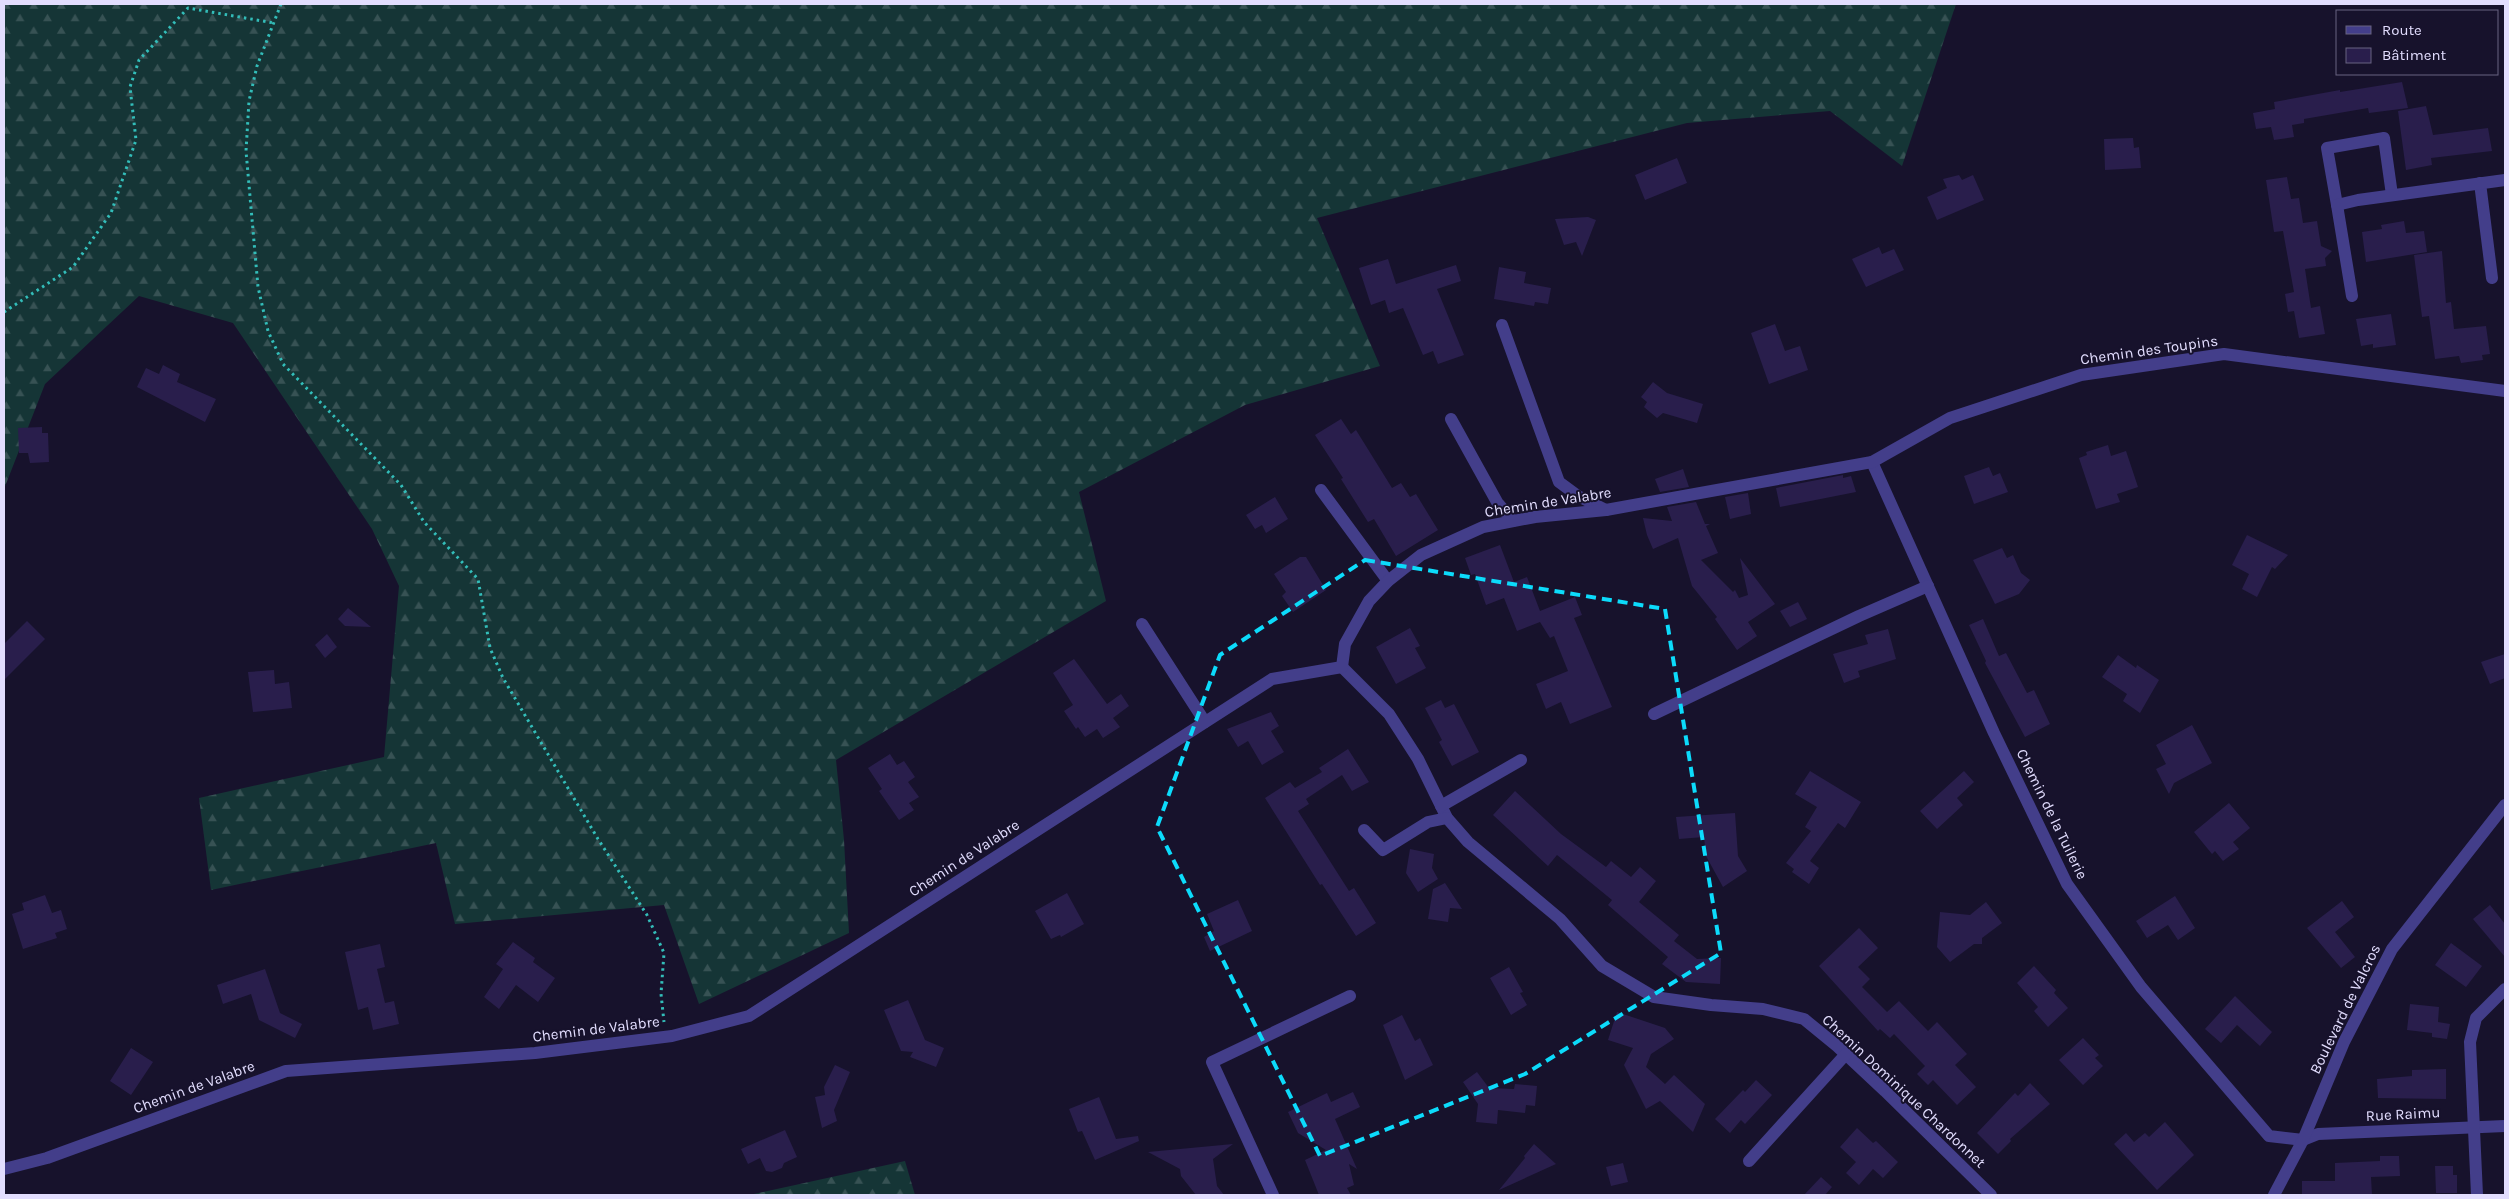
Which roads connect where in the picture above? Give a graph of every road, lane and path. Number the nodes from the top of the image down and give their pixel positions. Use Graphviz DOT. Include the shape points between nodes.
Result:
graph roads {
  1 [pos="280,4"];
  2 [pos="274,22"];
  3 [pos="2505,180"];
  4 [pos="2480,183"];
  5 [pos="2392,195"];
  6 [pos="2338,205"];
  7 [pos="2492,278"];
  8 [pos="2352,296"];
  9 [pos="4,312"];
  10 [pos="1502,324"];
  11 [pos="2505,391"];
  12 [pos="1451,419"];
  13 [pos="1872,462"];
  14 [pos="1321,490"];
  15 [pos="1606,510"];
  16 [pos="1513,521"];
  17 [pos="1388,582"];
  18 [pos="1928,586"];
  19 [pos="1142,624"];
  20 [pos="1342,667"];
  21 [pos="1654,714"];
  22 [pos="1205,722"];
  23 [pos="1521,760"];
  24 [pos="2505,805"];
  25 [pos="1444,812"];
  26 [pos="1364,830"];
  27 [pos="2505,989"];
  28 [pos="1350,996"];
  29 [pos="667,1036"];
  30 [pos="1846,1054"];
  31 [pos="2505,1126"];
  32 [pos="2473,1127"];
  33 [pos="2303,1140"];
  34 [pos="1748,1161"];
  35 [pos="4,1169"];
  36 [pos="1273,1195"];
  37 [pos="1991,1195"];
  38 [pos="2274,1195"];
  39 [pos="2477,1195"];
  1 -- 2 [label="path"];
  2 -- 9 [label="path" via="188,8 139,60 130,87 136,140 111,213 73,267"];
  2 -- 29 [label="path" via="249,101 246,151 258,287 268,331 283,364 401,485 424,522 478,579 490,648 503,678 647,915 664,953 661,994"];
  3 -- 4 [label="street"];
  4 -- 5 [label="street"];
  4 -- 7 [label="street"];
  5 -- 6 [label="street"];
  5 -- 6 [label="street" via="2384,138 2337,146 2327,148"];
  6 -- 8 [label="street"];
  10 -- 15 [label="street" via="1559,482"];
  11 -- 13 [label="street, Chemin des Toupins" via="2224,354 2081,375 1950,418"];
  12 -- 16 [label="street" via="1497,502"];
  13 -- 15 [label="street, Chemin de Valabre"];
  13 -- 18 [label="street, Chemin de la Tuilerie"];
  14 -- 17 [label="street"];
  15 -- 16 [label="street, Chemin de Valabre"];
  16 -- 17 [label="street, Chemin de Valabre" via="1483,527 1421,555"];
  17 -- 20 [label="street, Chemin de Valabre" via="1369,601 1345,644"];
  18 -- 21 [label="street"];
  18 -- 33 [label="street, Chemin de la Tuilerie" via="2067,884 2141,987 2269,1136"];
  19 -- 22 [label="street"];
  20 -- 22 [label="street, Chemin de Valabre" via="1272,679"];
  20 -- 25 [label="street, Chemin Dominique Chardonnet" via="1389,714 1418,759"];
  22 -- 29 [label="street, Chemin de Valabre" via="749,1016"];
  23 -- 25 [label="street"];
  24 -- 33 [label="street, Boulevard de Valcros" via="2392,949 2344,1042"];
  25 -- 26 [label="street" via="1383,850"];
  25 -- 30 [label="street, Chemin Dominique Chardonnet" via="1468,842 1560,919 1602,966 1654,997 1763,1009 1804,1019"];
  27 -- 32 [label="street" via="2476,1018 2470,1042"];
  28 -- 36 [label="street" via="1212,1062"];
  29 -- 35 [label="street, Chemin de Valabre" via="535,1053 286,1071 47,1158"];
  30 -- 34 [label="street"];
  30 -- 37 [label="street, Chemin Dominique Chardonnet"];
  31 -- 32 [label="street, Rue Raimu"];
  32 -- 33 [label="street, Rue Raimu" via="2318,1134"];
  32 -- 39 [label="street"];
  33 -- 38 [label="street, Boulevard de Valcros"];
}
